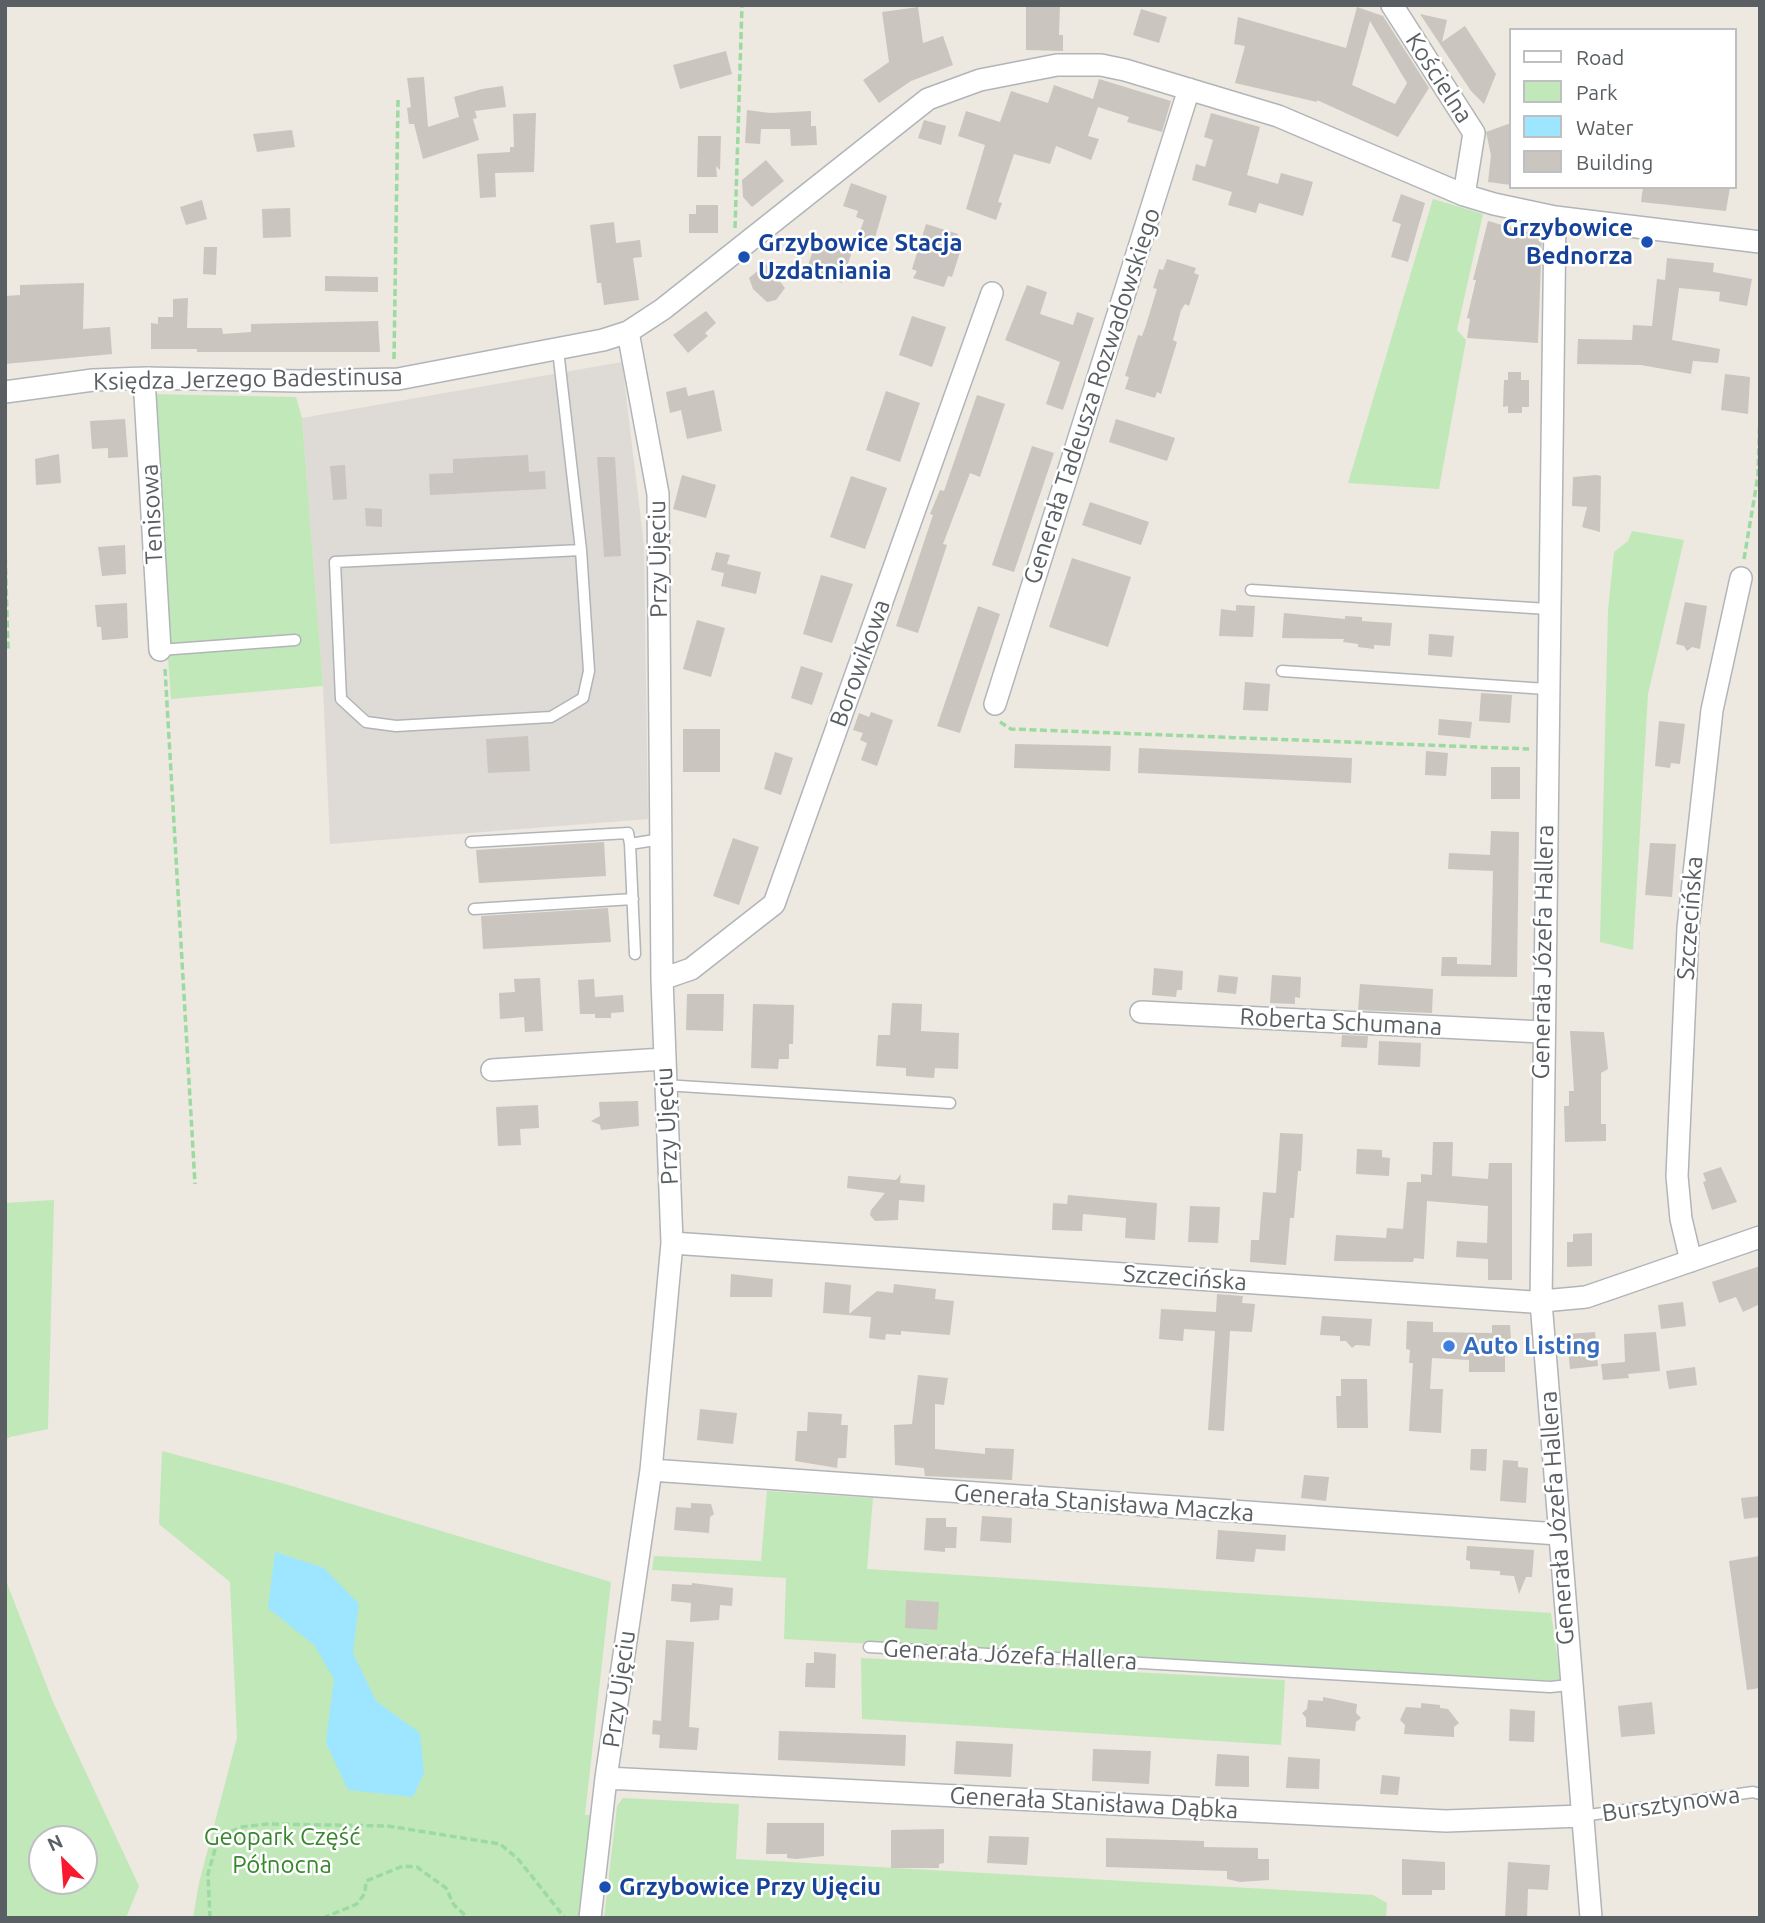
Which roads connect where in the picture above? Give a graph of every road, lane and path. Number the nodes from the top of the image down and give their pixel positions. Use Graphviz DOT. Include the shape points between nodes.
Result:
graph roads {
  1 [pos="742,5"];
  2 [pos="1392,5"];
  3 [pos="1189,89"];
  4 [pos="398,100"];
  5 [pos="1464,195"];
  6 [pos="1555,217"];
  7 [pos="1760,242"];
  8 [pos="735,251"];
  9 [pos="992,293"];
  10 [pos="628,332"];
  11 [pos="558,350"];
  12 [pos="144,378"];
  13 [pos="394,379"];
  14 [pos="5,392"];
  15 [pos="1760,412"];
  16 [pos="5,547"];
  17 [pos="581,550"];
  18 [pos="1741,578"];
  19 [pos="1251,590"];
  20 [pos="1548,609"];
  21 [pos="295,640"];
  22 [pos="8,649"];
  23 [pos="160,650"];
  24 [pos="1283,671"];
  25 [pos="1546,689"];
  26 [pos="995,704"];
  27 [pos="1545,750"];
  28 [pos="661,839"];
  29 [pos="471,842"];
  30 [pos="630,844"];
  31 [pos="633,899"];
  32 [pos="474,909"];
  33 [pos="635,954"];
  34 [pos="662,979"];
  35 [pos="1141,1012"];
  36 [pos="1542,1032"];
  37 [pos="663,1059"];
  38 [pos="492,1070"];
  39 [pos="664,1085"];
  40 [pos="950,1103"];
  41 [pos="195,1184"];
  42 [pos="1760,1237"];
  43 [pos="672,1243"];
  44 [pos="1691,1261"];
  45 [pos="1541,1302"];
  46 [pos="651,1470"];
  47 [pos="1558,1534"];
  48 [pos="869,1647"];
  49 [pos="1570,1685"];
  50 [pos="606,1778"];
  51 [pos="1760,1794"];
  52 [pos="1582,1816"];
  53 [pos="210,1918"];
  54 [pos="324,1918"];
  55 [pos="468,1918"];
  56 [pos="565,1918"];
  57 [pos="590,1918"];
  58 [pos="1591,1918"];
  1 -- 8 [label="path"];
  2 -- 5 [label="street, Kościelna" via="1474,133"];
  3 -- 5 [label="street, Księdza Jerzego Badestinusa" via="1314,129"];
  3 -- 8 [label="street, Księdza Jerzego Badestinusa" via="1125,70 1079,64 952,88 913,108"];
  3 -- 26 [label="street, Generała Tadeusza Rozwadowskiego"];
  4 -- 13 [label="path"];
  5 -- 6 [label="street, Księdza Jerzego Badestinusa"];
  6 -- 7 [label="street, Księdza Jerzego Badestinusa"];
  6 -- 20 [label="street, Generała Józefa Hallera"];
  8 -- 10 [label="street, Księdza Jerzego Badestinusa"];
  9 -- 34 [label="street, Borowikowa" via="774,904 691,969"];
  10 -- 11 [label="street, Księdza Jerzego Badestinusa"];
  10 -- 28 [label="street, Przy Ujęciu" via="658,494"];
  11 -- 13 [label="street, Księdza Jerzego Badestinusa"];
  11 -- 17 [label="lane"];
  12 -- 13 [label="street, Księdza Jerzego Badestinusa"];
  12 -- 14 [label="street, Księdza Jerzego Badestinusa"];
  12 -- 23 [label="street, Tenisowa"];
  15 -- 18 [label="path" via="1758,476"];
  16 -- 22 [label="path"];
  17 -- 17 [label="lane" via="335,562 341,699 366,722 396,726 551,717 583,698 589,671"];
  18 -- 44 [label="street, Szczecińska" via="1712,710 1688,928 1677,1176"];
  19 -- 20 [label="lane"];
  20 -- 25 [label="street, Generała Józefa Hallera"];
  21 -- 23 [label="lane"];
  23 -- 41 [label="path" via="166,673"];
  24 -- 25 [label="lane"];
  25 -- 27 [label="street, Generała Józefa Hallera"];
  26 -- 27 [label="path" via="1000,722 1011,729"];
  27 -- 36 [label="street, Generała Józefa Hallera"];
  28 -- 30 [label="lane"];
  28 -- 34 [label="street, Przy Ujęciu"];
  29 -- 30 [label="lane" via="628,833"];
  30 -- 31 [label="lane"];
  31 -- 32 [label="lane"];
  31 -- 33 [label="lane"];
  34 -- 37 [label="street, Przy Ujęciu"];
  35 -- 36 [label="street, Roberta Schumana"];
  36 -- 45 [label="street, Generała Józefa Hallera"];
  37 -- 38 [label="street"];
  37 -- 39 [label="street, Przy Ujęciu"];
  39 -- 40 [label="lane"];
  39 -- 43 [label="street, Przy Ujęciu"];
  42 -- 44 [label="street, Szczecińska"];
  43 -- 45 [label="street, Szczecińska"];
  43 -- 46 [label="street, Przy Ujęciu"];
  44 -- 45 [label="street, Szczecińska" via="1586,1297"];
  45 -- 47 [label="street, Generała Józefa Hallera"];
  46 -- 47 [label="street, Generała Stanisława Maczka"];
  46 -- 50 [label="street, Przy Ujęciu"];
  47 -- 49 [label="street, Generała Józefa Hallera"];
  48 -- 49 [label="lane, Generała Józefa Hallera"];
  49 -- 52 [label="street, Generała Józefa Hallera"];
  50 -- 52 [label="street, Generała Stanisława Dąbka" via="1446,1821"];
  50 -- 57 [label="street, Przy Ujęciu"];
  51 -- 52 [label="lane, Bursztynowa"];
  52 -- 58 [label="street, Generała Józefa Hallera"];
  53 -- 56 [label="path" via="208,1874 216,1846 227,1833 267,1824 388,1826 500,1844 518,1859"];
  54 -- 55 [label="path" via="356,1904 365,1894 366,1881 403,1866 417,1867 446,1888 454,1905"];
}
